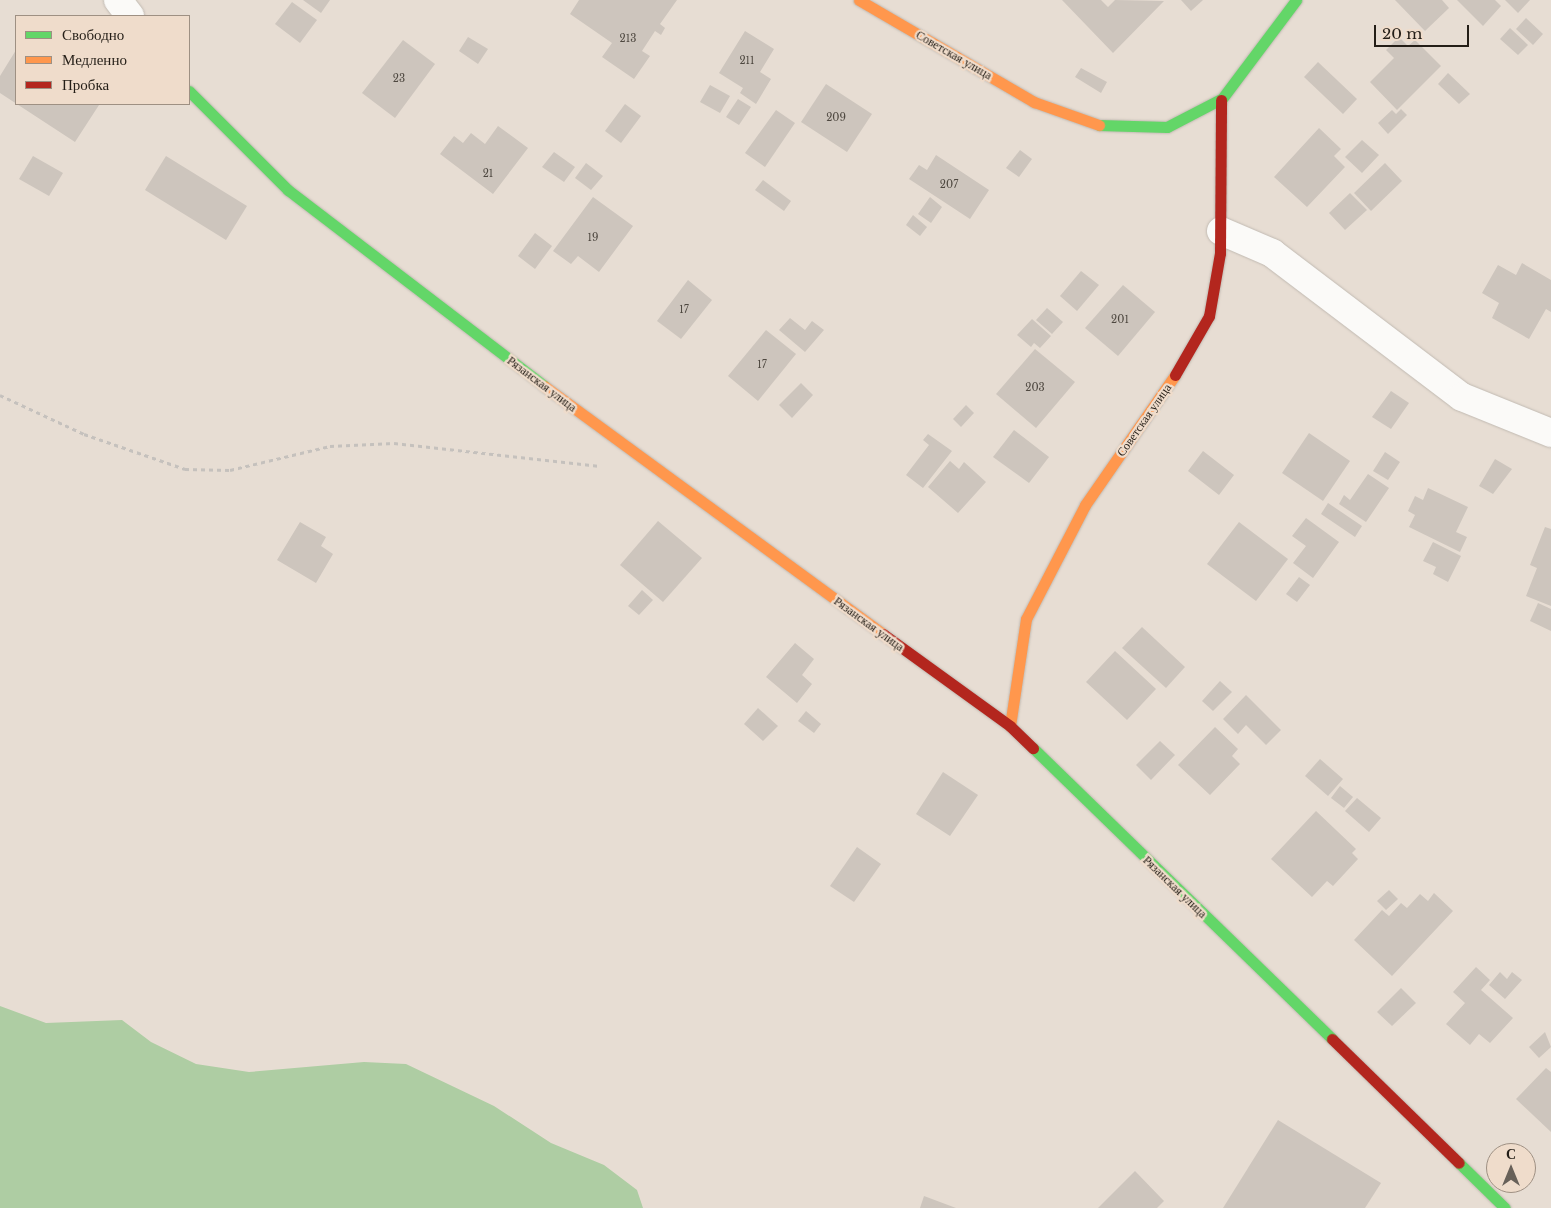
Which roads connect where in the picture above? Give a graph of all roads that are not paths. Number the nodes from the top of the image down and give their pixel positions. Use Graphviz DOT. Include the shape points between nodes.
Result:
graph roads {
  1 [pos="118,0"];
  2 [pos="859,0"];
  3 [pos="1296,0"];
  4 [pos="129,15"];
  5 [pos="190,92"];
  6 [pos="1221,100"];
  7 [pos="1221,232"];
  8 [pos="1551,433"];
  9 [pos="1010,726"];
  10 [pos="1505,1208"];
  1 -- 4 [label="street"];
  2 -- 6 [label="street, Советская улица" via="1034,102 1103,127 1167,127"];
  3 -- 6 [label="street, Советская улица"];
  5 -- 9 [label="street, Рязанская улица" via="304,202 662,476"];
  6 -- 7 [label="street, Советская улица"];
  7 -- 8 [label="street" via="1272,253 1462,398"];
  7 -- 9 [label="street, Советская улица" via="1216,289 1197,343 1085,505 1026,619"];
  9 -- 10 [label="street, Рязанская улица"];
}
